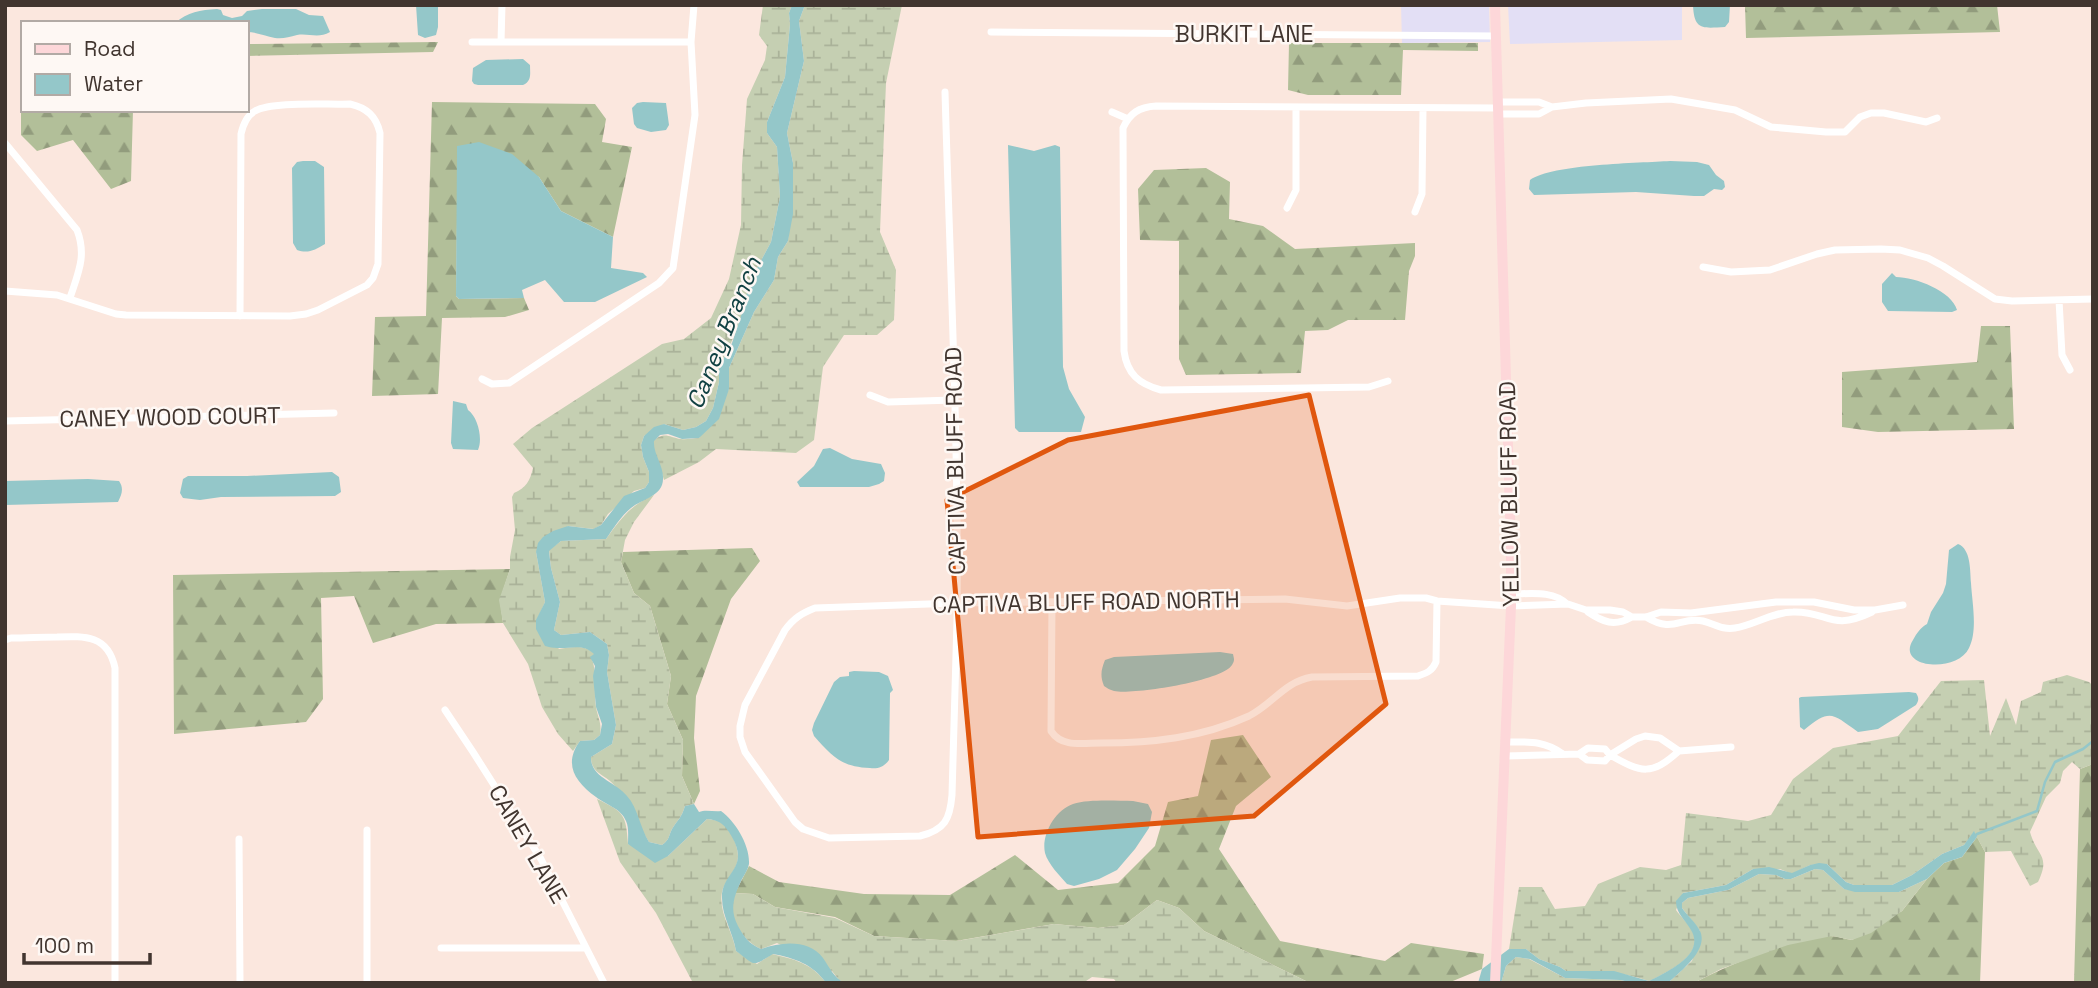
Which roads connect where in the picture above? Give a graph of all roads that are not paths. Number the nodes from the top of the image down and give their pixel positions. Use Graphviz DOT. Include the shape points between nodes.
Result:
graph roads {
  1 [pos="502,5"];
  2 [pos="694,5"];
  3 [pos="1495,5"];
  4 [pos="991,32"];
  5 [pos="1496,36"];
  6 [pos="472,42"];
  7 [pos="501,42"];
  8 [pos="691,42"];
  9 [pos="945,92"];
  10 [pos="377,107"];
  11 [pos="1296,107"];
  12 [pos="1423,108"];
  13 [pos="1499,108"];
  14 [pos="1112,112"];
  15 [pos="246,113"];
  16 [pos="370,113"];
  17 [pos="1937,118"];
  18 [pos="1128,119"];
  19 [pos="5,143"];
  20 [pos="1287,208"];
  21 [pos="1415,212"];
  22 [pos="1703,267"];
  23 [pos="5,291"];
  24 [pos="70,298"];
  25 [pos="2093,299"];
  26 [pos="2059,300"];
  27 [pos="240,316"];
  28 [pos="2070,370"];
  29 [pos="482,379"];
  30 [pos="1388,382"];
  31 [pos="870,395"];
  32 [pos="954,400"];
  33 [pos="334,413"];
  34 [pos="5,421"];
  35 [pos="1511,594"];
  36 [pos="1437,601"];
  37 [pos="957,603"];
  38 [pos="1052,603"];
  39 [pos="1568,604"];
  40 [pos="1903,605"];
  41 [pos="1511,606"];
  42 [pos="1586,610"];
  43 [pos="1875,610"];
  44 [pos="1632,617"];
  45 [pos="1646,617"];
  46 [pos="5,640"];
  47 [pos="444,710"];
  48 [pos="1505,742"];
  49 [pos="1539,743"];
  50 [pos="1731,747"];
  51 [pos="1679,751"];
  52 [pos="1563,754"];
  53 [pos="1579,754"];
  54 [pos="1610,755"];
  55 [pos="1505,756"];
  56 [pos="1539,756"];
  57 [pos="940,828"];
  58 [pos="367,830"];
  59 [pos="239,839"];
  60 [pos="441,948"];
  61 [pos="586,948"];
  62 [pos="114,983"];
  63 [pos="240,983"];
  64 [pos="367,983"];
  65 [pos="604,983"];
  66 [pos="1495,983"];
  1 -- 7 [label="street"];
  2 -- 8 [label="street"];
  3 -- 5 [label="street, YELLOW BLUFF ROAD"];
  4 -- 5 [label="street, BURKIT LANE"];
  5 -- 13 [label="street, YELLOW BLUFF ROAD"];
  6 -- 7 [label="street"];
  7 -- 8 [label="street"];
  8 -- 29 [label="street" via="695,116 673,268 659,283 509,383"];
  9 -- 32 [label="street, CAPTIVA BLUFF ROAD"];
  10 -- 16 [label="street"];
  11 -- 12 [label="street"];
  11 -- 18 [label="street" via="1156,106 1136,111"];
  11 -- 20 [label="street" via="1296,190"];
  12 -- 13 [label="street"];
  12 -- 21 [label="street" via="1422,194"];
  13 -- 17 [label="street" via="1539,114 1552,107 1671,99 1735,110 1770,127 1826,132 1846,132 1871,113 1926,122"];
  13 -- 35 [label="street, YELLOW BLUFF ROAD"];
  14 -- 18 [label="street"];
  15 -- 16 [label="street" via="269,106 349,104"];
  15 -- 27 [label="street" via="241,134"];
  16 -- 27 [label="street" via="380,133 378,264 373,278 360,289 306,314"];
  18 -- 30 [label="street" via="1122,138 1124,351 1129,372 1161,390 1369,387"];
  19 -- 24 [label="street" via="77,230 82,259"];
  22 -- 26 [label="street" via="1731,272 1770,270 1835,250 1900,250 1944,266 1995,299"];
  23 -- 24 [label="street"];
  24 -- 27 [label="street" via="116,314"];
  25 -- 26 [label="street"];
  26 -- 28 [label="street" via="2062,355"];
  31 -- 32 [label="street" via="888,401"];
  32 -- 37 [label="street, CAPTIVA BLUFF ROAD"];
  33 -- 34 [label="street, CANEY WOOD COURT"];
  35 -- 39 [label="street" via="1552,594"];
  35 -- 41 [label="street, YELLOW BLUFF ROAD"];
  36 -- 38 [label="street, CAPTIVA BLUFF ROAD NORTH" via="1399,598 1346,606 1285,599"];
  36 -- 38 [label="street" via="1436,662 1427,673 1301,679 1265,707 1227,725 1142,743 1069,743 1051,731"];
  36 -- 41 [label="street, CAPTIVA BLUFF ROAD NORTH"];
  37 -- 38 [label="street, CAPTIVA BLUFF ROAD NORTH"];
  37 -- 57 [label="street, CAPTIVA BLUFF ROAD" via="951,811"];
  37 -- 57 [label="street, CAPTIVA BLUFF ROAD NORTH" via="830,606 802,613 785,630 745,705 740,726 745,752 803,830 829,838 920,836"];
  39 -- 41 [label="street, CAPTIVA BLUFF ROAD NORTH"];
  39 -- 42 [label="street"];
  40 -- 43 [label="street"];
  41 -- 48 [label="street, YELLOW BLUFF ROAD"];
  42 -- 44 [label="street" via="1610,610"];
  42 -- 44 [label="street" via="1606,623"];
  43 -- 45 [label="street" via="1776,602"];
  43 -- 45 [label="street" via="1848,622 1788,612 1732,628 1703,621 1662,625"];
  44 -- 45 [label="street"];
  46 -- 62 [label="street" via="82,636 98,642 113,659"];
  47 -- 61 [label="street, CANEY LANE" via="541,859"];
  48 -- 49 [label="street"];
  48 -- 55 [label="street, YELLOW BLUFF ROAD"];
  49 -- 52 [label="street"];
  49 -- 56 [label="street"];
  50 -- 51 [label="street"];
  51 -- 54 [label="street" via="1660,738 1645,736"];
  51 -- 54 [label="street" via="1662,766 1647,770"];
  52 -- 53 [label="street"];
  52 -- 56 [label="street"];
  53 -- 54 [label="street" via="1588,748 1605,749"];
  53 -- 54 [label="street" via="1596,761 1605,761"];
  55 -- 56 [label="street"];
  55 -- 66 [label="street, YELLOW BLUFF ROAD"];
  58 -- 64 [label="street"];
  59 -- 63 [label="street"];
  60 -- 61 [label="street"];
  61 -- 65 [label="street, CANEY LANE"];
}
